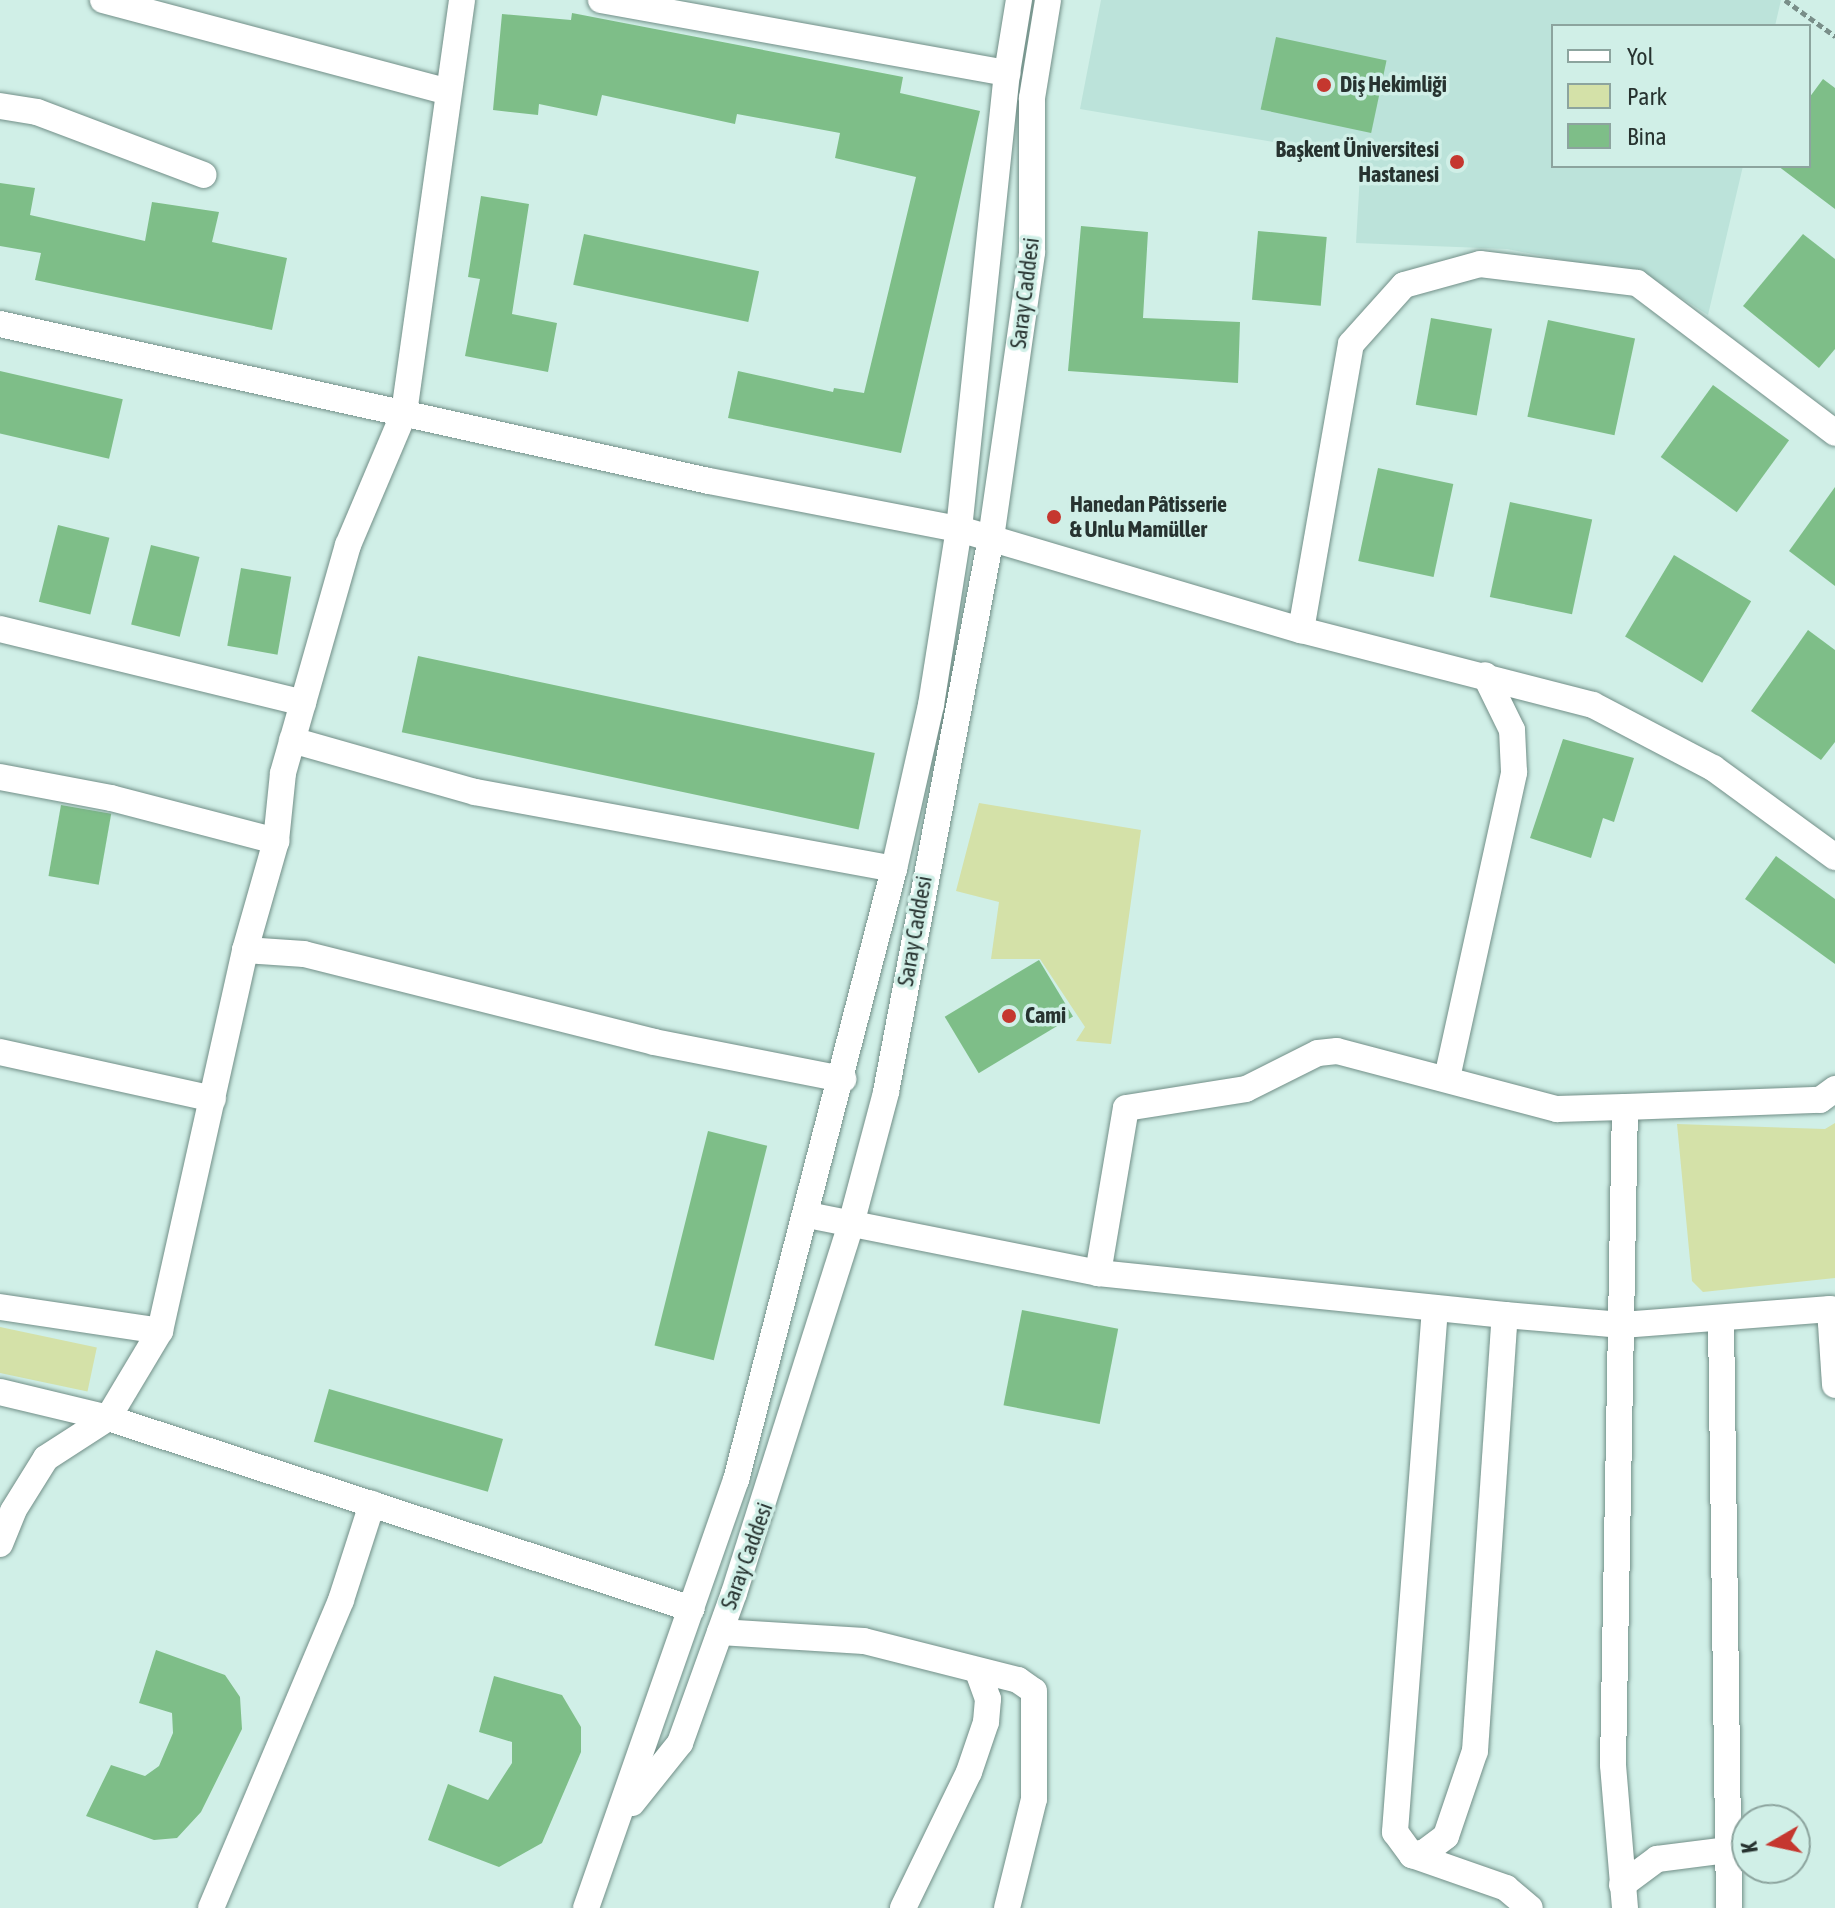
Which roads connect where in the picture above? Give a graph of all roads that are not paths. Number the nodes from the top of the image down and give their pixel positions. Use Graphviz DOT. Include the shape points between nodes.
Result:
graph roads {
  1 [pos="103,0"];
  2 [pos="462,0"];
  3 [pos="601,0"];
  4 [pos="1019,0"];
  5 [pos="1048,0"];
  6 [pos="1007,73"];
  7 [pos="448,92"];
  8 [pos="0,106"];
  9 [pos="204,175"];
  10 [pos="0,324"];
  11 [pos="404,413"];
  12 [pos="1835,433"];
  13 [pos="959,529"];
  14 [pos="991,538"];
  15 [pos="0,629"];
  16 [pos="1301,630"];
  17 [pos="1485,675"];
  18 [pos="303,703"];
  19 [pos="292,740"];
  20 [pos="0,777"];
  21 [pos="276,841"];
  22 [pos="1835,857"];
  23 [pos="894,869"];
  24 [pos="245,950"];
  25 [pos="0,1052"];
  26 [pos="1447,1078"];
  27 [pos="843,1079"];
  28 [pos="1835,1089"];
  29 [pos="213,1099"];
  30 [pos="1625,1107"];
  31 [pos="808,1215"];
  32 [pos="851,1224"];
  33 [pos="1098,1273"];
  34 [pos="0,1307"];
  35 [pos="1435,1308"];
  36 [pos="1505,1315"];
  37 [pos="1721,1319"];
  38 [pos="1622,1325"];
  39 [pos="160,1331"];
  40 [pos="1835,1385"];
  41 [pos="0,1392"];
  42 [pos="108,1418"];
  43 [pos="372,1504"];
  44 [pos="0,1544"];
  45 [pos="692,1609"];
  46 [pos="720,1632"];
  47 [pos="978,1671"];
  48 [pos="620,1818"];
  49 [pos="1728,1850"];
  50 [pos="1412,1855"];
  51 [pos="1623,1896"];
  52 [pos="211,1908"];
  53 [pos="586,1908"];
  54 [pos="903,1908"];
  55 [pos="1007,1908"];
  56 [pos="1530,1908"];
  57 [pos="1729,1908"];
  1 -- 7 [label="street"];
  2 -- 7 [label="street"];
  3 -- 6 [label="street"];
  4 -- 6 [label="street, Saray Caddesi"];
  5 -- 14 [label="street, Saray Caddesi" via="1032,98 1032,252"];
  6 -- 13 [label="street, Saray Caddesi"];
  7 -- 11 [label="street"];
  8 -- 9 [label="street" via="37,112"];
  10 -- 11 [label="street"];
  11 -- 13 [label="street"];
  11 -- 18 [label="street" via="348,545"];
  12 -- 16 [label="street" via="1637,283 1480,264 1404,285 1351,344"];
  13 -- 14 [label="street"];
  13 -- 23 [label="street, Saray Caddesi" via="931,705"];
  14 -- 16 [label="street"];
  14 -- 32 [label="street, Saray Caddesi" via="886,1092"];
  15 -- 18 [label="street"];
  16 -- 17 [label="street"];
  17 -- 22 [label="street" via="1593,705 1713,768"];
  17 -- 26 [label="street" via="1512,730 1514,772"];
  18 -- 19 [label="street"];
  19 -- 21 [label="street"];
  19 -- 23 [label="street" via="490,795"];
  20 -- 21 [label="street" via="111,798"];
  21 -- 24 [label="street"];
  23 -- 27 [label="street, Saray Caddesi"];
  24 -- 27 [label="street" via="304,954 654,1042"];
  24 -- 29 [label="street"];
  25 -- 29 [label="street"];
  26 -- 30 [label="street" via="1557,1109"];
  26 -- 33 [label="street" via="1337,1051 1318,1053 1246,1089 1126,1108"];
  27 -- 31 [label="street, Saray Caddesi"];
  28 -- 30 [label="street" via="1820,1100"];
  29 -- 39 [label="street"];
  30 -- 38 [label="street"];
  31 -- 32 [label="street"];
  31 -- 45 [label="street, Saray Caddesi" via="736,1480"];
  32 -- 33 [label="street"];
  32 -- 46 [label="street, Saray Caddesi" via="769,1496"];
  33 -- 35 [label="street"];
  34 -- 39 [label="street"];
  35 -- 36 [label="street"];
  35 -- 50 [label="street" via="1394,1805 1395,1832"];
  36 -- 38 [label="street"];
  36 -- 50 [label="street" via="1475,1751 1463,1799 1446,1836"];
  37 -- 38 [label="street"];
  37 -- 40 [label="street" via="1830,1309"];
  37 -- 49 [label="street"];
  38 -- 51 [label="street" via="1613,1765"];
  39 -- 42 [label="street"];
  41 -- 42 [label="street"];
  42 -- 43 [label="street"];
  42 -- 44 [label="street" via="46,1458 13,1511"];
  43 -- 45 [label="street"];
  43 -- 52 [label="street" via="341,1600"];
  45 -- 48 [label="street, Saray Caddesi"];
  46 -- 47 [label="street" via="864,1641"];
  46 -- 48 [label="street, Saray Caddesi" via="680,1743"];
  47 -- 54 [label="street" via="988,1699 986,1722 969,1772"];
  47 -- 55 [label="street" via="1018,1680 1034,1691 1037,1715 1034,1799"];
  48 -- 53 [label="street, Saray Caddesi"];
  49 -- 51 [label="street" via="1657,1859"];
  49 -- 57 [label="street"];
  50 -- 56 [label="street" via="1506,1888"];
}
